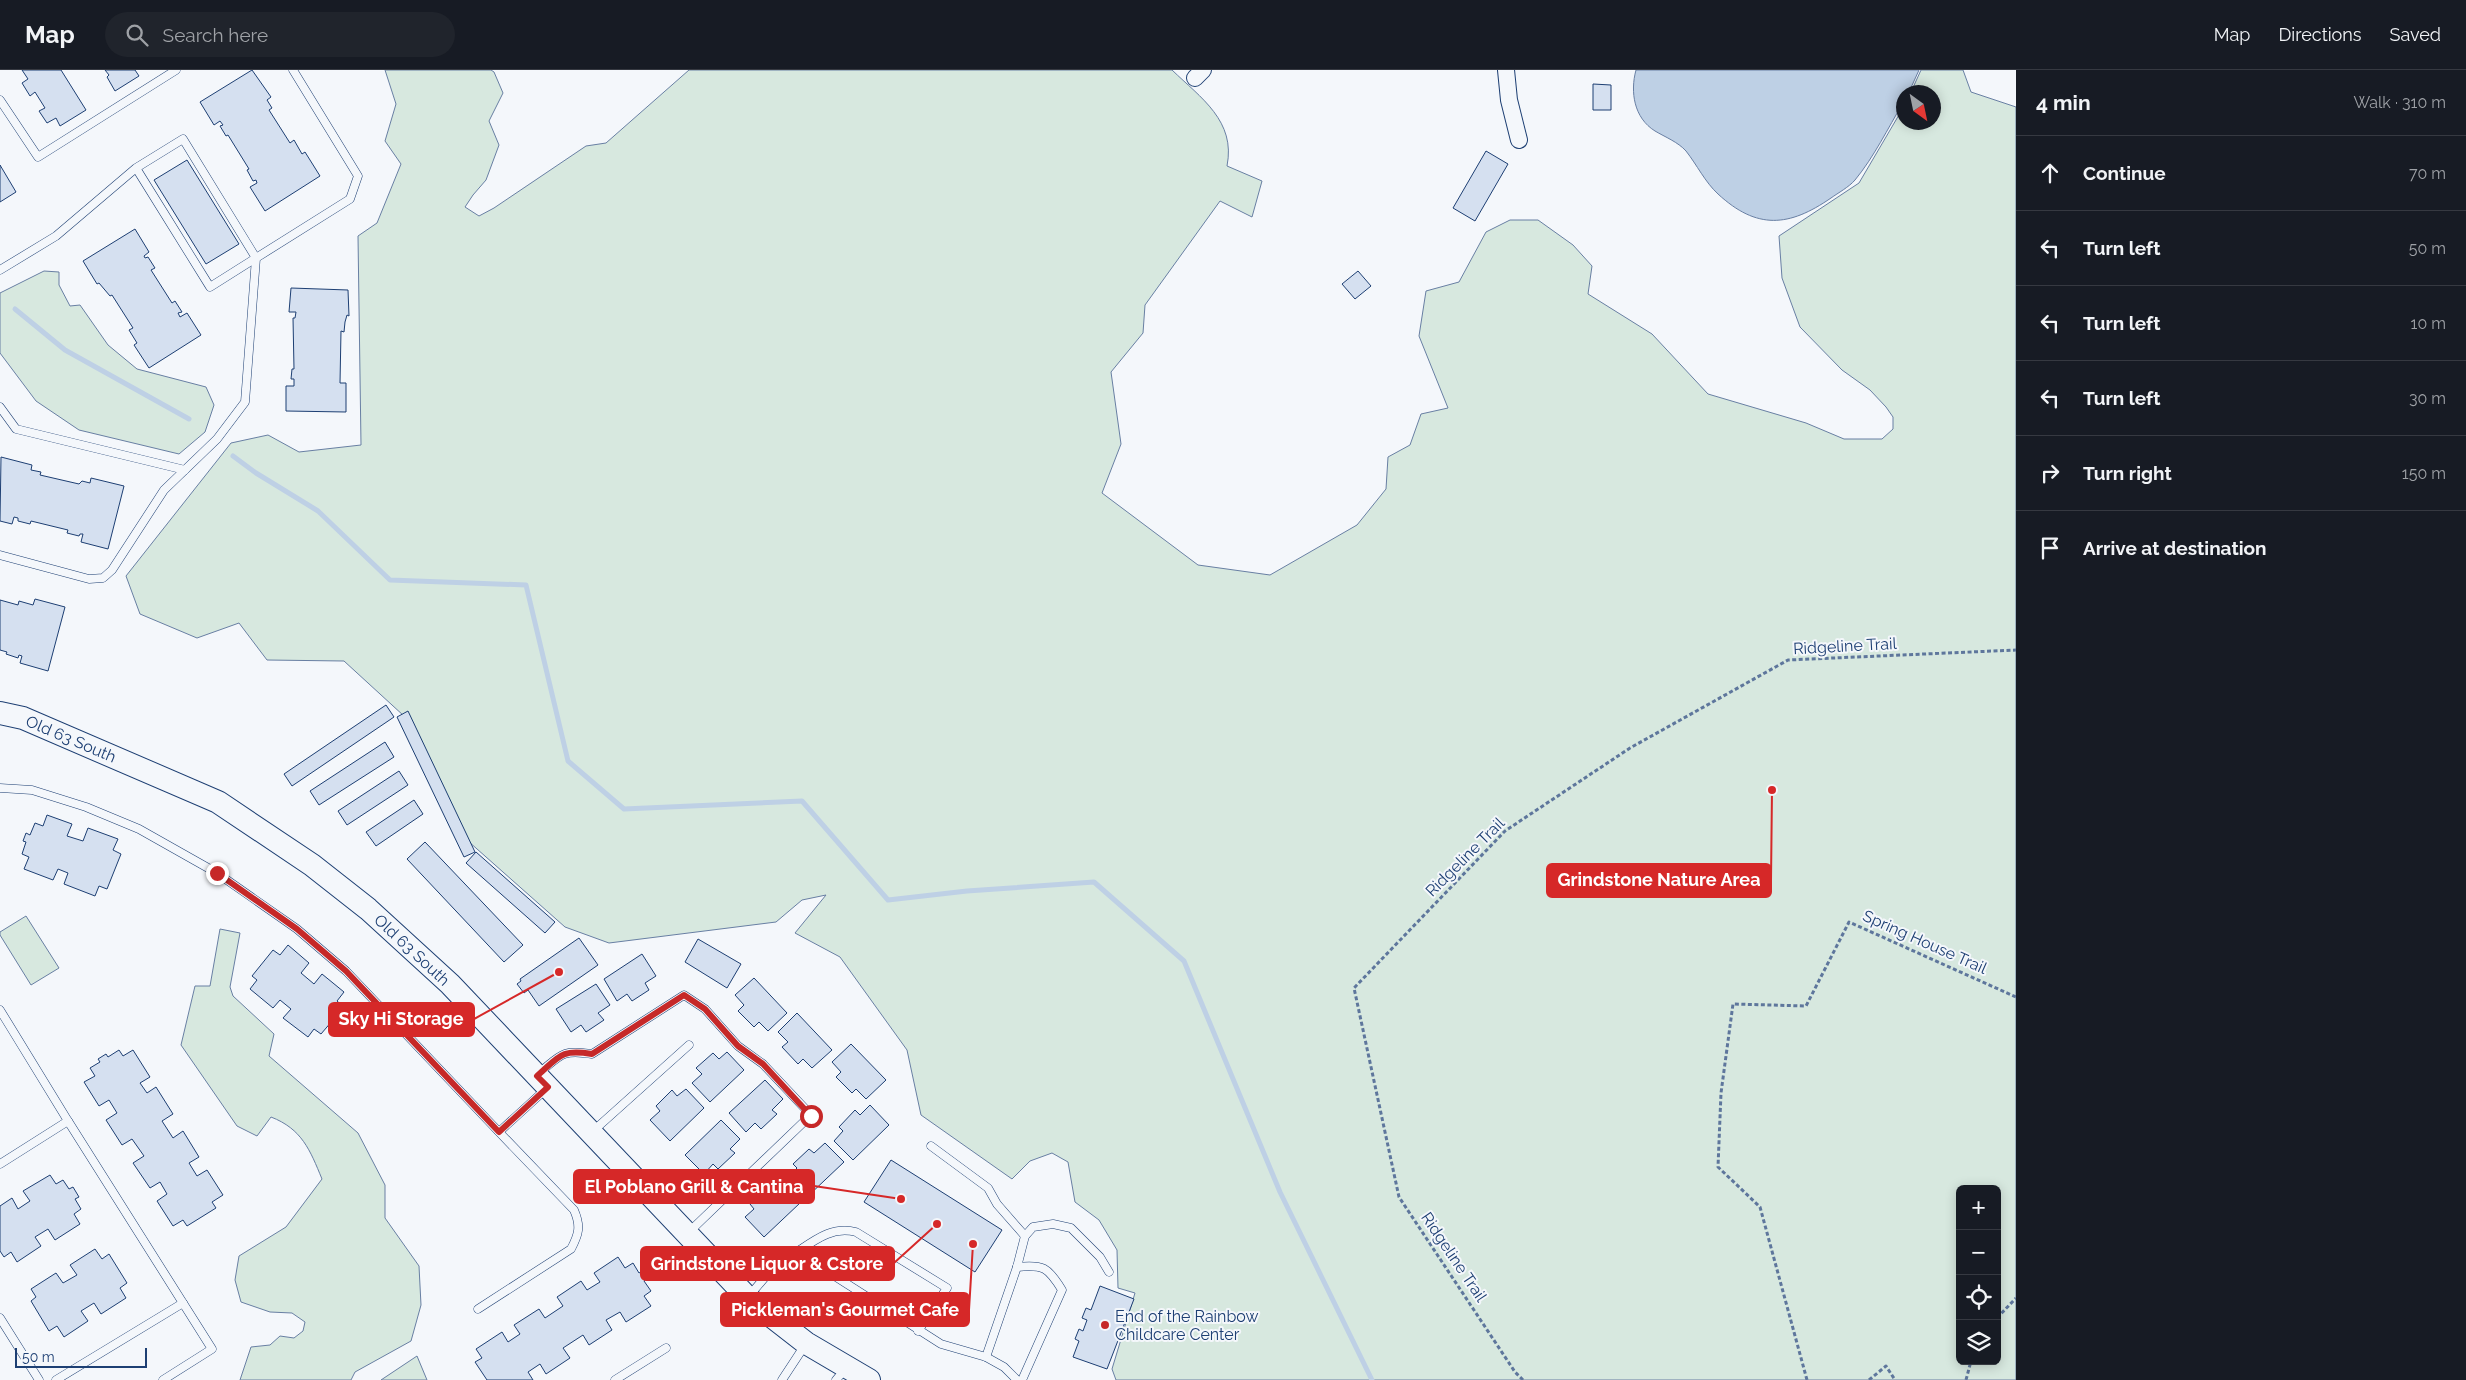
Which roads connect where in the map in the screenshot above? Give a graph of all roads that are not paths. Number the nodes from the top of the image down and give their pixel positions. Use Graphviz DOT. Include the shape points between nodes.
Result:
graph roads {
  1 [pos="176,70"];
  2 [pos="293,70"];
  3 [pos="1506,70"];
  4 [pos="0,100"];
  5 [pos="1519,140"];
  6 [pos="136,168"];
  7 [pos="256,258"];
  8 [pos="0,270"];
  9 [pos="0,407"];
  10 [pos="185,470"];
  11 [pos="0,555"];
  12 [pos="0,712"];
  13 [pos="0,788"];
  14 [pos="0,1010"];
  15 [pos="689,1045"];
  16 [pos="542,1081"];
  17 [pos="68,1121"];
  18 [pos="499,1132"];
  19 [pos="591,1133"];
  20 [pos="931,1146"];
  21 [pos="0,1164"];
  22 [pos="686,1234"];
  23 [pos="1025,1236"];
  24 [pos="797,1252"];
  25 [pos="1017,1267"];
  26 [pos="1108,1272"];
  27 [pos="748,1298"];
  28 [pos="182,1303"];
  29 [pos="478,1309"];
  30 [pos="0,1318"];
  31 [pos="918,1331"];
  32 [pos="806,1343"];
  33 [pos="666,1348"];
  34 [pos="986,1357"];
  35 [pos="841,1374"];
  36 [pos="39,1380"];
  37 [pos="56,1380"];
  38 [pos="163,1380"];
  39 [pos="615,1380"];
  40 [pos="782,1380"];
  41 [pos="869,1380"];
  42 [pos="1017,1380"];
  43 [pos="1022,1380"];
  1 -- 4 [label="lane" via="38,157"];
  2 -- 7 [label="lane" via="358,176 350,200"];
  3 -- 5 [label="street" via="1509,100"];
  6 -- 7 [label="lane" via="210,287"];
  6 -- 7 [label="lane" via="183,139"];
  6 -- 8 [label="lane" via="56,236"];
  7 -- 10 [label="lane" via="245,402 216,439"];
  9 -- 10 [label="lane" via="16,428"];
  10 -- 11 [label="lane" via="164,490 112,570 103,578 89,578"];
  12 -- 16 [label="main road, Old 63 South" via="23,718 218,802 296,854 375,915 450,984"];
  13 -- 18 [label="lane" via="32,790 86,807 139,829 217,873 297,929 346,971"];
  14 -- 17 [label="lane"];
  15 -- 19 [label="lane"];
  16 -- 18 [label="lane"];
  16 -- 19 [label="main road, Old 63 South"];
  16 -- 22 [label="lane" via="561,1054 571,1051 592,1054 684,995 705,1009 738,1046 770,1072 811,1116"];
  17 -- 21 [label="lane"];
  17 -- 28 [label="lane"];
  18 -- 29 [label="lane" via="574,1210 580,1223 571,1249"];
  19 -- 22 [label="main road, Old 63 South"];
  20 -- 23 [label="lane" via="988,1188 997,1204"];
  22 -- 27 [label="main road, Old 63 South"];
  23 -- 25 [label="lane"];
  23 -- 26 [label="lane" via="1033,1227 1053,1224 1071,1228 1089,1243"];
  24 -- 27 [label="lane" via="766,1276"];
  24 -- 31 [label="lane"];
  24 -- 31 [label="lane" via="831,1231 845,1229 856,1232 947,1288"];
  25 -- 34 [label="lane"];
  25 -- 43 [label="lane" via="1042,1266 1053,1275 1062,1290"];
  27 -- 32 [label="main road, Old 63 South"];
  28 -- 37 [label="lane"];
  28 -- 38 [label="lane" via="212,1349"];
  30 -- 36 [label="lane"];
  31 -- 34 [label="lane" via="941,1344"];
  32 -- 35 [label="main road, Old 63 South"];
  32 -- 40 [label="lane"];
  33 -- 39 [label="lane"];
  34 -- 42 [label="lane" via="1004,1367"];
  35 -- 41 [label="main road, Old 63 South"];
}
